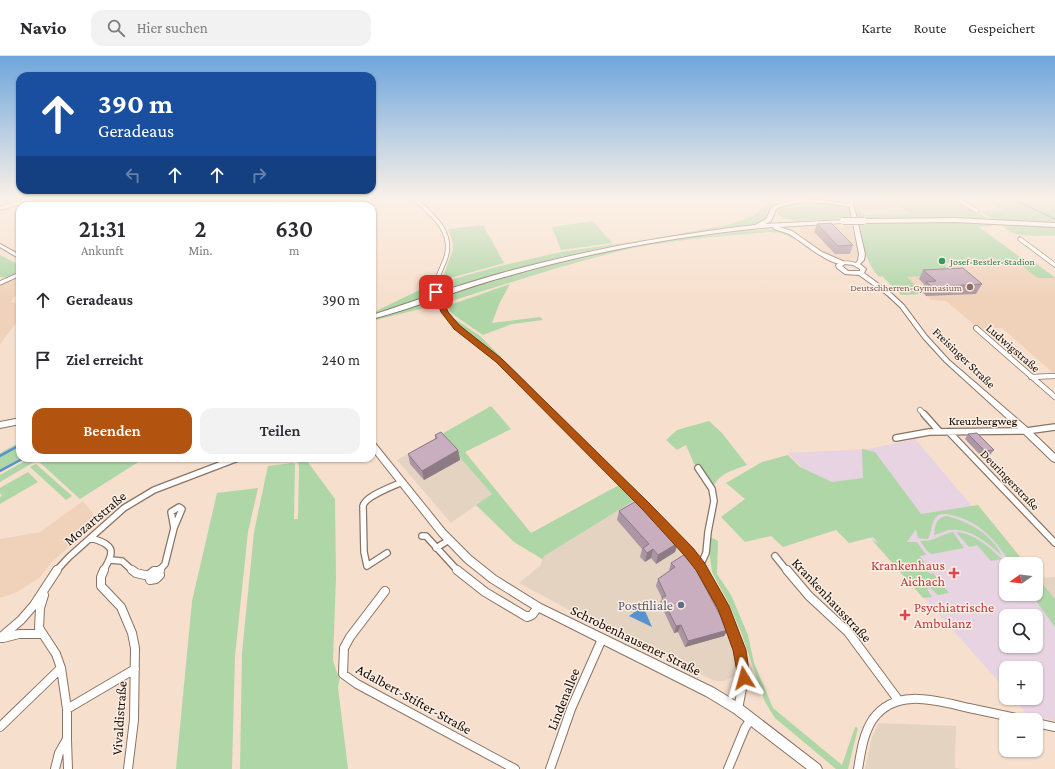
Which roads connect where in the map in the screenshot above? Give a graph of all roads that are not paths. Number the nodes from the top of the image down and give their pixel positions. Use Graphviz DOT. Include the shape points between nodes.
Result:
graph roads {
  1 [pos="445,231"];
  2 [pos="724,231"];
  3 [pos="786,231"];
  4 [pos="795,231"];
  5 [pos="857,231"];
  6 [pos="799,238"];
  7 [pos="1020,238"];
  8 [pos="0,246"];
  9 [pos="16,255"];
  10 [pos="841,264"];
  11 [pos="857,265"];
  12 [pos="1055,265"];
  13 [pos="860,274"];
  14 [pos="16,276"];
  15 [pos="0,283"];
  16 [pos="376,316"];
  17 [pos="976,328"];
  18 [pos="1055,376"];
  19 [pos="1031,377"];
  20 [pos="1055,397"];
  21 [pos="920,410"];
  22 [pos="16,422"];
  23 [pos="0,424"];
  24 [pos="1055,428"];
  25 [pos="939,431"];
  26 [pos="1026,431"];
  27 [pos="949,432"];
  28 [pos="896,438"];
  29 [pos="376,450"];
  30 [pos="1055,459"];
  31 [pos="228,462"];
  32 [pos="698,468"];
  33 [pos="402,482"];
  34 [pos="174,528"];
  35 [pos="422,536"];
  36 [pos="91,538"];
  37 [pos="449,540"];
  38 [pos="1055,543"];
  39 [pos="436,548"];
  40 [pos="387,553"];
  41 [pos="775,556"];
  42 [pos="110,560"];
  43 [pos="700,566"];
  44 [pos="45,590"];
  45 [pos="385,591"];
  46 [pos="538,607"];
  47 [pos="42,634"];
  48 [pos="0,639"];
  49 [pos="602,639"];
  50 [pos="61,668"];
  51 [pos="135,669"];
  52 [pos="899,701"];
  53 [pos="67,709"];
  54 [pos="738,709"];
  55 [pos="999,714"];
  56 [pos="752,718"];
  57 [pos="1043,724"];
  58 [pos="0,727"];
  59 [pos="1055,727"];
  60 [pos="67,739"];
  61 [pos="55,769"];
  62 [pos="68,769"];
  63 [pos="128,769"];
  64 [pos="515,769"];
  65 [pos="550,769"];
  66 [pos="728,769"];
  67 [pos="816,769"];
  68 [pos="858,769"];
  1 -- 43 [label="street, bridge" via="448,238 448,250 436,286 444,312 456,327 499,360 663,524"];
  2 -- 16 [label="highway" via="674,237 593,252 490,279"];
  3 -- 6 [label="highway"];
  4 -- 6 [label="highway"];
  5 -- 11 [label="main road" via="862,254"];
  6 -- 10 [label="highway"];
  7 -- 12 [label="street"];
  8 -- 9 [label="main road"];
  10 -- 11 [label="main road"];
  10 -- 13 [label="main road, Freisinger Straße" via="840,268 845,272"];
  11 -- 13 [label="main road" via="863,269"];
  13 -- 26 [label="main road, Freisinger Straße" via="898,302 925,338 947,361"];
  14 -- 15 [label="street"];
  17 -- 19 [label="street, Ludwigstraße"];
  18 -- 19 [label="street"];
  19 -- 20 [label="street, Ludwigstraße"];
  21 -- 25 [label="street, Kreuzbergweg"];
  22 -- 23 [label="highway"];
  24 -- 26 [label="street, Kreuzbergweg"];
  25 -- 27 [label="street, Kreuzbergweg"];
  25 -- 28 [label="street, Kreuzbergweg" via="914,433"];
  26 -- 27 [label="street, Kreuzbergweg"];
  26 -- 30 [label="main road, Freisinger Straße"];
  27 -- 38 [label="street, Deuringerstraße"];
  29 -- 33 [label="main road, Schrobenhausener Straße"];
  31 -- 36 [label="street, Mozartstraße" via="137,499"];
  32 -- 43 [label="street" via="711,488 715,502 705,558"];
  33 -- 37 [label="main road, Schrobenhausener Straße"];
  33 -- 40 [label="street" via="369,498 363,506 364,552 367,566"];
  34 -- 42 [label="street" via="165,564 149,576 136,573 122,561"];
  35 -- 39 [label="street" via="426,536"];
  36 -- 42 [label="street" via="108,545 111,549"];
  36 -- 44 [label="street, Mozartstraße" via="56,571"];
  37 -- 39 [label="street"];
  37 -- 46 [label="main road, Schrobenhausener Straße" via="489,576"];
  39 -- 46 [label="street" via="479,588 527,617 534,614"];
  41 -- 52 [label="street, Krankenhausstraße" via="808,596 848,632"];
  42 -- 51 [label="street, Vivaldistraße" via="99,582 121,606 134,640"];
  43 -- 54 [label="street" via="723,606 740,650 744,678"];
  44 -- 47 [label="street" via="39,619"];
  44 -- 48 [label="street, Mozartstraße" via="21,620"];
  45 -- 64 [label="street, Adalbert-Stifter-Straße" via="344,648 343,674"];
  46 -- 49 [label="main road, Schrobenhausener Straße"];
  47 -- 48 [label="street, Mozartstraße" via="19,634"];
  47 -- 50 [label="street" via="56,654"];
  49 -- 54 [label="main road, Schrobenhausener Straße" via="710,692"];
  49 -- 65 [label="street, Lindenallee" via="571,710"];
  50 -- 53 [label="street"];
  50 -- 58 [label="street"];
  51 -- 53 [label="street, Vivaldistraße"];
  51 -- 63 [label="street, Vivaldistraße" via="132,745"];
  52 -- 55 [label="street" via="928,699"];
  52 -- 68 [label="street" via="877,713 869,725"];
  53 -- 60 [label="street"];
  54 -- 56 [label="main road, Schrobenhausener Straße"];
  56 -- 66 [label="street" via="745,728"];
  56 -- 67 [label="main road, Schrobenhausener Straße"];
  57 -- 59 [label="street"];
  60 -- 61 [label="street" via="59,753"];
  60 -- 62 [label="street"];
}
